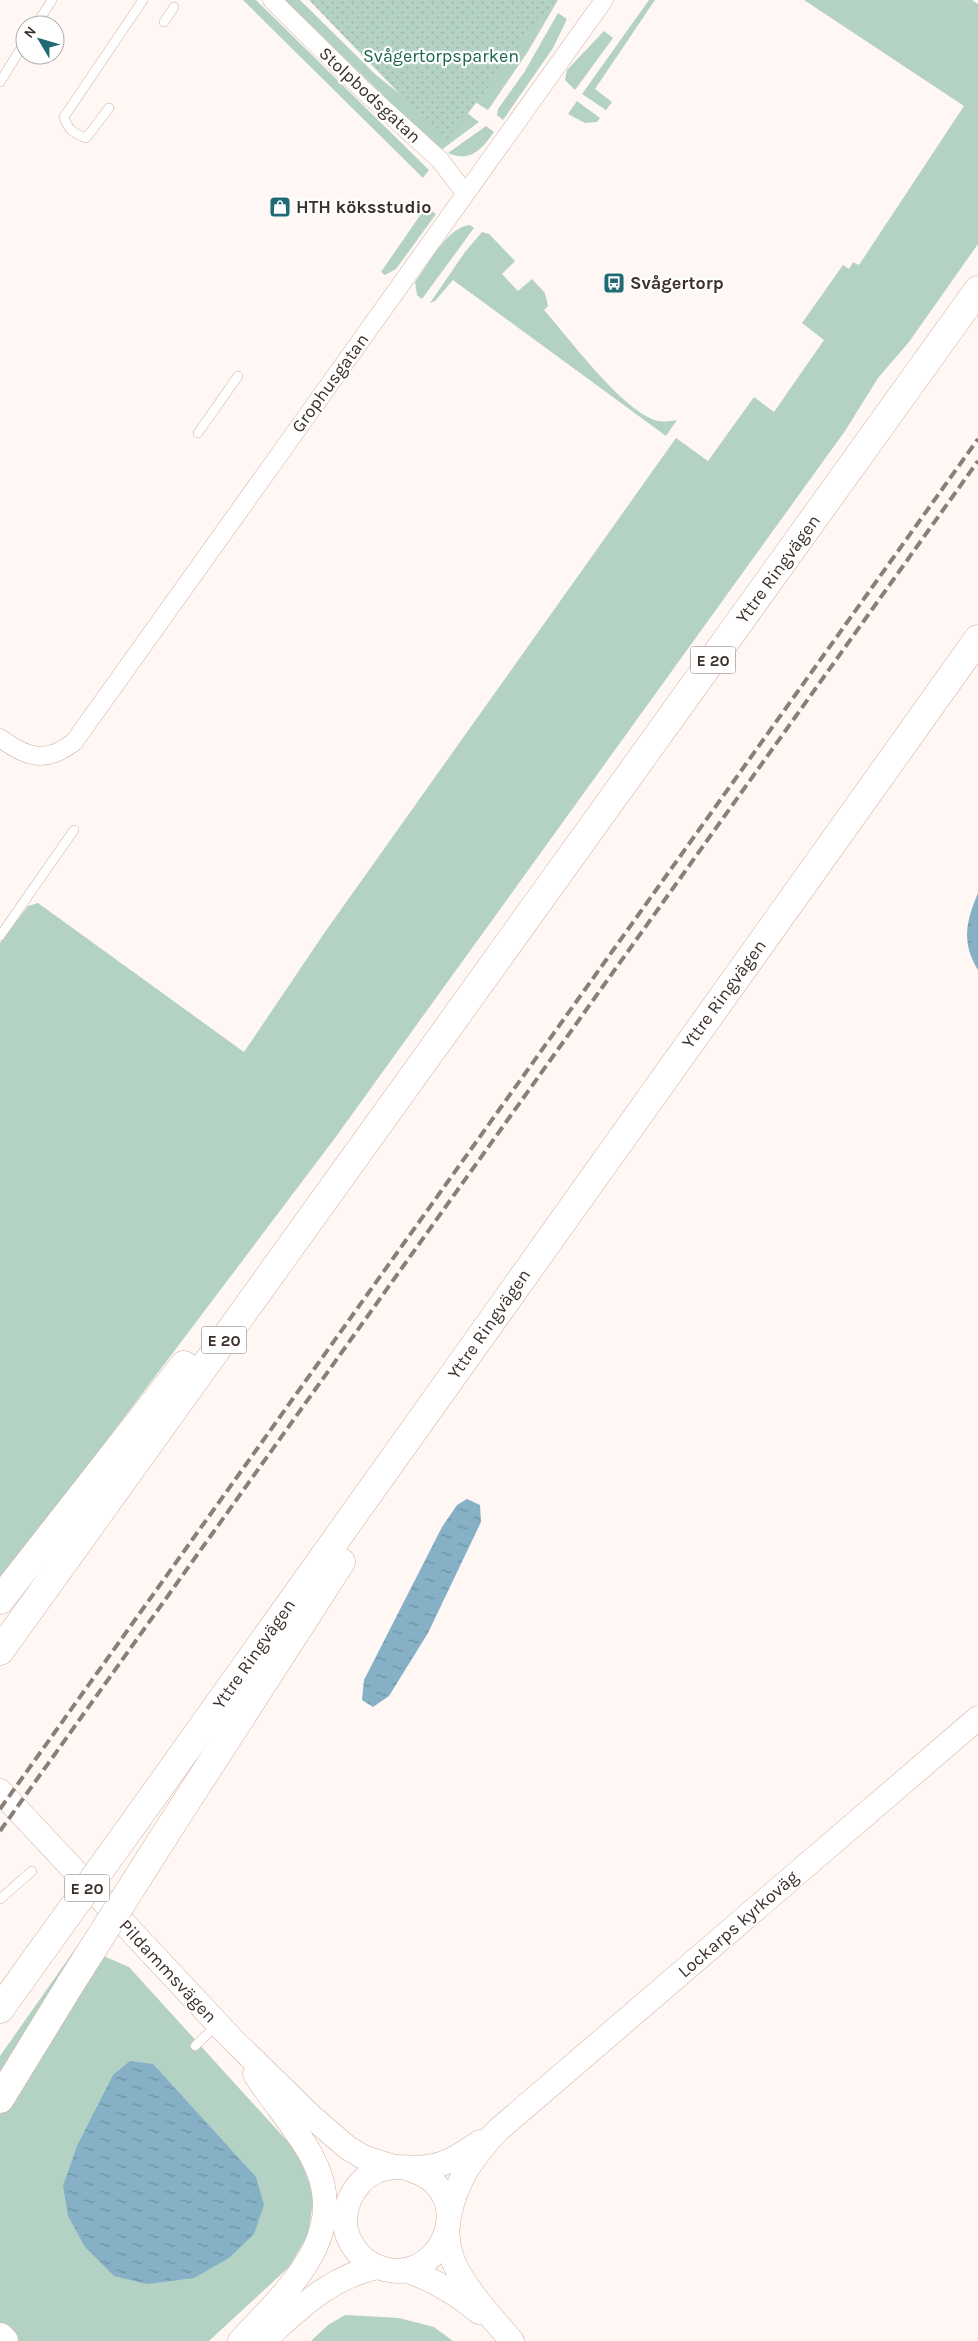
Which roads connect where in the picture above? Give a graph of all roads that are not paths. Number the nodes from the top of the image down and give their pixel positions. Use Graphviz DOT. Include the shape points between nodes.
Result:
graph roads {
  1 [pos="52,0"];
  2 [pos="143,0"];
  3 [pos="272,0"];
  4 [pos="604,0"];
  5 [pos="174,7"];
  6 [pos="42,15"];
  7 [pos="164,22"];
  8 [pos="15,58"];
  9 [pos="0,82"];
  10 [pos="109,108"];
  11 [pos="465,193"];
  12 [pos="978,290"];
  13 [pos="238,376"];
  14 [pos="198,433"];
  15 [pos="978,639"];
  16 [pos="0,738"];
  17 [pos="74,830"];
  18 [pos="0,936"];
  19 [pos="448,1030"];
  20 [pos="505,1300"];
  21 [pos="0,1600"];
  22 [pos="0,1651"];
  23 [pos="978,1718"];
  24 [pos="0,1792"];
  25 [pos="32,1871"];
  26 [pos="0,1898"];
  27 [pos="0,2010"];
  28 [pos="225,2032"];
  29 [pos="195,2046"];
  30 [pos="248,2062"];
  31 [pos="0,2099"];
  32 [pos="498,2130"];
  33 [pos="400,2167"];
  34 [pos="346,2215"];
  35 [pos="448,2224"];
  36 [pos="377,2267"];
  37 [pos="405,2270"];
  38 [pos="0,2337"];
  39 [pos="4,2341"];
  40 [pos="241,2341"];
  41 [pos="263,2341"];
  42 [pos="511,2341"];
  1 -- 6 [label="lane"];
  2 -- 10 [label="lane" via="64,116 66,125 76,135 86,138"];
  3 -- 11 [label="street, Stolpbodsgatan" via="440,160"];
  4 -- 11 [label="street, Grophusgatan"];
  5 -- 7 [label="lane"];
  8 -- 9 [label="lane"];
  11 -- 16 [label="street, Grophusgatan" via="74,742 48,756 33,756"];
  12 -- 19 [label="highway, Yttre Ringvägen / E 20"];
  13 -- 14 [label="lane"];
  15 -- 20 [label="highway, Yttre Ringvägen / E 20"];
  17 -- 18 [label="lane"];
  19 -- 21 [label="highway"];
  19 -- 22 [label="highway, Yttre Ringvägen / E 20"];
  20 -- 27 [label="highway, Yttre Ringvägen / E 20, bridge"];
  20 -- 31 [label="highway, bridge"];
  23 -- 32 [label="main road, Lockarps kyrkoväg"];
  24 -- 28 [label="main road, Pildammsvägen"];
  25 -- 26 [label="lane"];
  28 -- 29 [label="lane"];
  28 -- 30 [label="main road, Pildammsvägen"];
  28 -- 33 [label="main road, Pildammsvägen" via="331,2135 365,2158"];
  30 -- 34 [label="main road, Pildammsvägen" via="322,2150 339,2180"];
  30 -- 40 [label="main road" via="312,2156 326,2191 326,2208 324,2226 307,2263"];
  32 -- 33 [label="main road, Lockarps kyrkoväg" via="445,2163"];
  32 -- 35 [label="main road, Lockarps kyrkoväg" via="471,2161 453,2197"];
  33 -- 34 [label="main road" via="369,2175 351,2195"];
  33 -- 35 [label="main road, Pildammsvägen" via="419,2172 431,2180 443,2196"];
  34 -- 36 [label="main road, Pildammsvägen" via="348,2237 355,2250"];
  34 -- 40 [label="main road" via="324,2265 306,2286"];
  35 -- 37 [label="main road, Pildammsvägen" via="442,2246 432,2257"];
  35 -- 42 [label="main road, Pildammsvägen" via="450,2253 458,2269"];
  36 -- 37 [label="main road, Pildammsvägen"];
  36 -- 41 [label="main road" via="331,2284"];
  37 -- 42 [label="main road, Pildammsvägen" via="424,2276 463,2299"];
  38 -- 39 [label="highway"];
}
